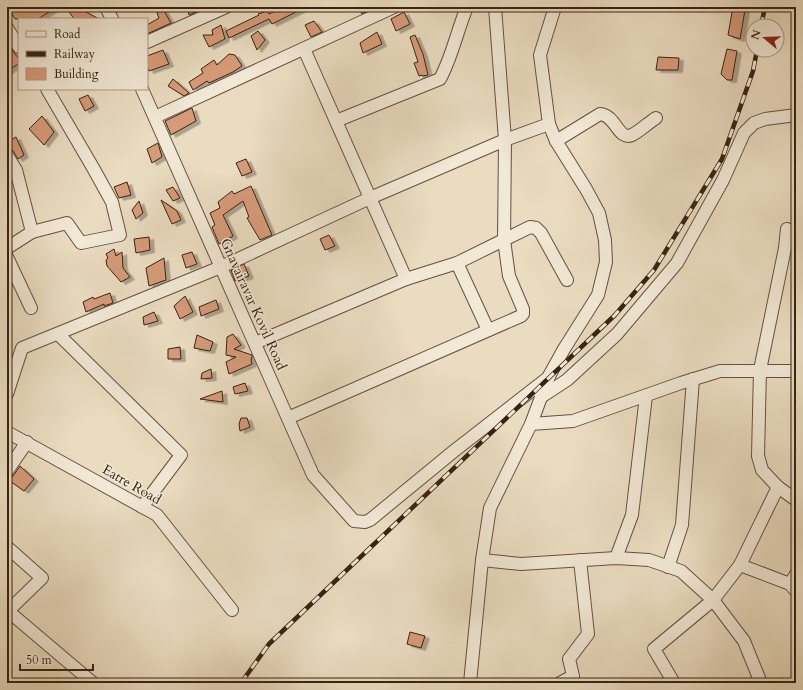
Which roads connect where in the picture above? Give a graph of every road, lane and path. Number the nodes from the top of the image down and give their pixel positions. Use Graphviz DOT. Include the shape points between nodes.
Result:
graph roads {
  1 [pos="106,7"];
  2 [pos="226,7"];
  3 [pos="394,7"];
  4 [pos="467,7"];
  5 [pos="495,7"];
  6 [pos="555,7"];
  7 [pos="112,18"];
  8 [pos="7,28"];
  9 [pos="148,42"];
  10 [pos="18,45"];
  11 [pos="304,49"];
  12 [pos="48,90"];
  13 [pos="142,90"];
  14 [pos="796,115"];
  15 [pos="155,117"];
  16 [pos="656,118"];
  17 [pos="336,120"];
  18 [pos="549,124"];
  19 [pos="505,140"];
  20 [pos="556,141"];
  21 [pos="7,155"];
  22 [pos="370,198"];
  23 [pos="787,230"];
  24 [pos="32,232"];
  25 [pos="504,240"];
  26 [pos="7,248"];
  27 [pos="7,257"];
  28 [pos="457,262"];
  29 [pos="222,267"];
  30 [pos="406,279"];
  31 [pos="567,280"];
  32 [pos="31,308"];
  33 [pos="488,330"];
  34 [pos="58,334"];
  35 [pos="255,343"];
  36 [pos="760,370"];
  37 [pos="796,370"];
  38 [pos="549,376"];
  39 [pos="693,379"];
  40 [pos="7,394"];
  41 [pos="646,396"];
  42 [pos="541,397"];
  43 [pos="288,418"];
  44 [pos="531,424"];
  45 [pos="7,432"];
  46 [pos="27,442"];
  47 [pos="7,471"];
  48 [pos="778,487"];
  49 [pos="796,500"];
  50 [pos="142,507"];
  51 [pos="7,547"];
  52 [pos="616,558"];
  53 [pos="482,560"];
  54 [pos="580,560"];
  55 [pos="740,565"];
  56 [pos="668,567"];
  57 [pos="796,574"];
  58 [pos="793,588"];
  59 [pos="714,600"];
  60 [pos="232,610"];
  61 [pos="93,683"];
  62 [pos="470,683"];
  63 [pos="560,683"];
  64 [pos="674,683"];
  65 [pos="761,683"];
  1 -- 7 [label="street"];
  2 -- 9 [label="street"];
  3 -- 11 [label="street"];
  4 -- 17 [label="street" via="440,79"];
  5 -- 19 [label="street"];
  6 -- 18 [label="street" via="540,55"];
  8 -- 10 [label="street"];
  11 -- 15 [label="street"];
  11 -- 17 [label="street"];
  12 -- 24 [label="street" via="112,202 120,235 80,243 67,223"];
  13 -- 15 [label="street, Gnavairavar Kovil Road"];
  14 -- 42 [label="street" via="765,119 754,123 744,133 723,180 677,263 617,334 567,380"];
  15 -- 29 [label="street, Gnavairavar Kovil Road"];
  16 -- 20 [label="street" via="632,135 626,136 610,117 600,114"];
  17 -- 22 [label="street"];
  18 -- 19 [label="street"];
  18 -- 20 [label="street"];
  19 -- 22 [label="street"];
  19 -- 25 [label="street"];
  20 -- 38 [label="street" via="599,214 605,240 606,262 598,295"];
  21 -- 24 [label="street" via="16,170"];
  22 -- 29 [label="street"];
  22 -- 30 [label="street"];
  23 -- 36 [label="street"];
  24 -- 26 [label="street"];
  25 -- 28 [label="street"];
  25 -- 31 [label="street" via="530,227 536,228"];
  25 -- 33 [label="street" via="509,276 523,314"];
  27 -- 32 [label="street"];
  28 -- 30 [label="street"];
  28 -- 33 [label="street"];
  29 -- 34 [label="street"];
  29 -- 35 [label="street, Gnavairavar Kovil Road"];
  30 -- 35 [label="street"];
  33 -- 43 [label="street"];
  34 -- 40 [label="street" via="22,348"];
  34 -- 50 [label="street" via="181,455"];
  35 -- 43 [label="street, Gnavairavar Kovil Road"];
  36 -- 37 [label="street"];
  36 -- 39 [label="street" via="720,371"];
  36 -- 48 [label="street" via="758,456 762,470"];
  38 -- 42 [label="street"];
  38 -- 43 [label="street, Gnavairavar Kovil Road" via="365,522 354,521 313,475"];
  39 -- 41 [label="street"];
  39 -- 56 [label="street" via="682,525"];
  41 -- 44 [label="street" via="573,422"];
  41 -- 52 [label="street" via="632,515"];
  42 -- 44 [label="street"];
  44 -- 53 [label="street" via="490,508"];
  45 -- 46 [label="street, Eatre Road"];
  46 -- 47 [label="street"];
  46 -- 50 [label="street, Eatre Road"];
  48 -- 49 [label="street"];
  48 -- 55 [label="street"];
  50 -- 60 [label="street, Eatre Road" via="157,515"];
  51 -- 61 [label="street" via="42,578 8,612"];
  52 -- 54 [label="street"];
  52 -- 56 [label="street" via="649,560"];
  53 -- 54 [label="street" via="520,564"];
  53 -- 62 [label="street"];
  54 -- 63 [label="street" via="588,634 569,659 573,676"];
  55 -- 58 [label="street"];
  55 -- 59 [label="street"];
  56 -- 59 [label="street" via="681,571"];
  57 -- 58 [label="street"];
  59 -- 64 [label="street" via="654,649"];
  59 -- 65 [label="street" via="744,642"];
}
